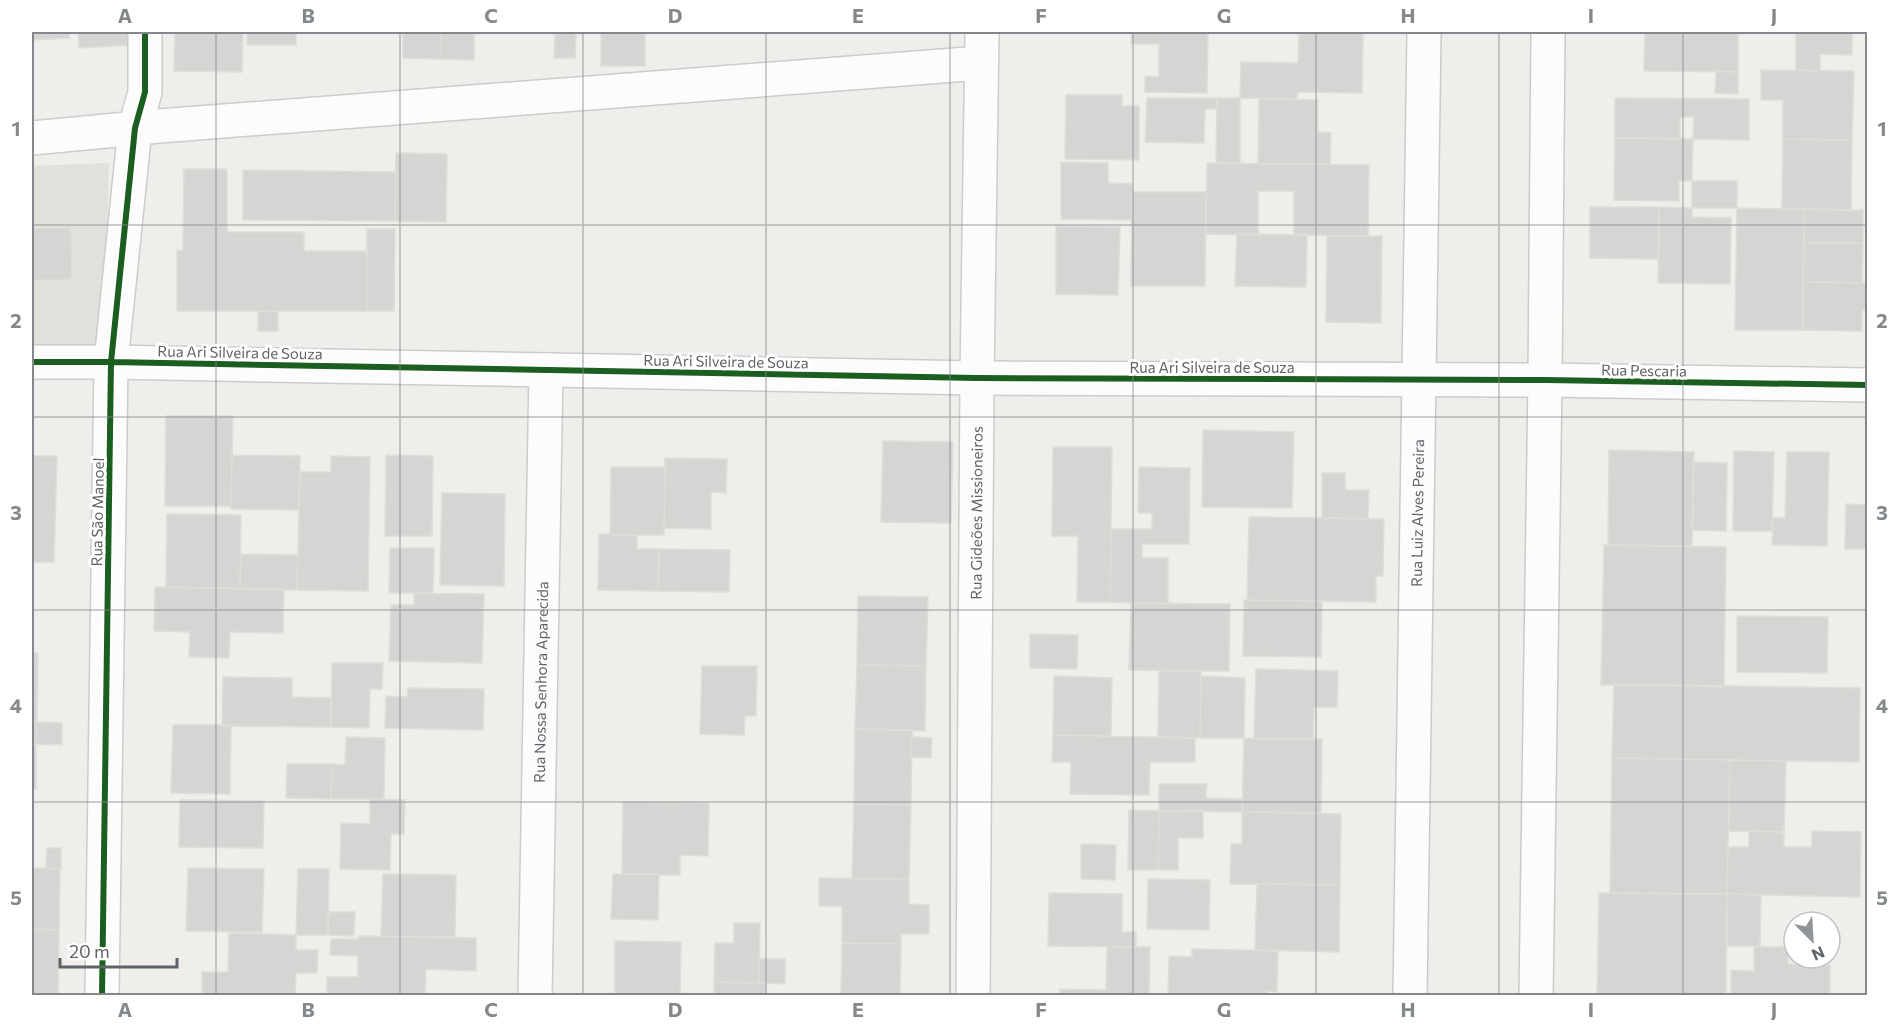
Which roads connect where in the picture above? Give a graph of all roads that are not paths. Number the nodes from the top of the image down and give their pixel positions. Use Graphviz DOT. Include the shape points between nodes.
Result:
graph roads {
  1 [pos="145,32"];
  2 [pos="1424,32"];
  3 [pos="1548,32"];
  4 [pos="982,47"];
  5 [pos="135,128"];
  6 [pos="32,138"];
  7 [pos="32,362"];
  8 [pos="111,362"];
  9 [pos="546,370"];
  10 [pos="977,378"];
  11 [pos="1420,380"];
  12 [pos="1545,380"];
  13 [pos="1868,385"];
  14 [pos="102,996"];
  15 [pos="535,996"];
  16 [pos="973,996"];
  17 [pos="1410,996"];
  18 [pos="1536,996"];
  1 -- 5 [label="street, Rua São Manoel" via="145,92"];
  2 -- 11 [label="street, Rua Luiz Alves Pereira"];
  3 -- 12 [label="street"];
  4 -- 5 [label="street"];
  4 -- 10 [label="street, Rua Gideões Missioneiros"];
  5 -- 6 [label="street"];
  5 -- 8 [label="street, Rua São Manoel"];
  7 -- 8 [label="street, Rua Ari Silveira de Souza"];
  8 -- 9 [label="street, Rua Ari Silveira de Souza"];
  8 -- 14 [label="street, Rua São Manoel"];
  9 -- 10 [label="street, Rua Ari Silveira de Souza"];
  9 -- 15 [label="street, Rua Nossa Senhora Aparecida"];
  10 -- 11 [label="street, Rua Ari Silveira de Souza"];
  10 -- 16 [label="street, Rua Gideões Missioneiros"];
  11 -- 12 [label="street, Rua Pescaria"];
  11 -- 17 [label="street, Rua Luiz Alves Pereira"];
  12 -- 13 [label="street, Rua Pescaria"];
  12 -- 18 [label="street"];
}
